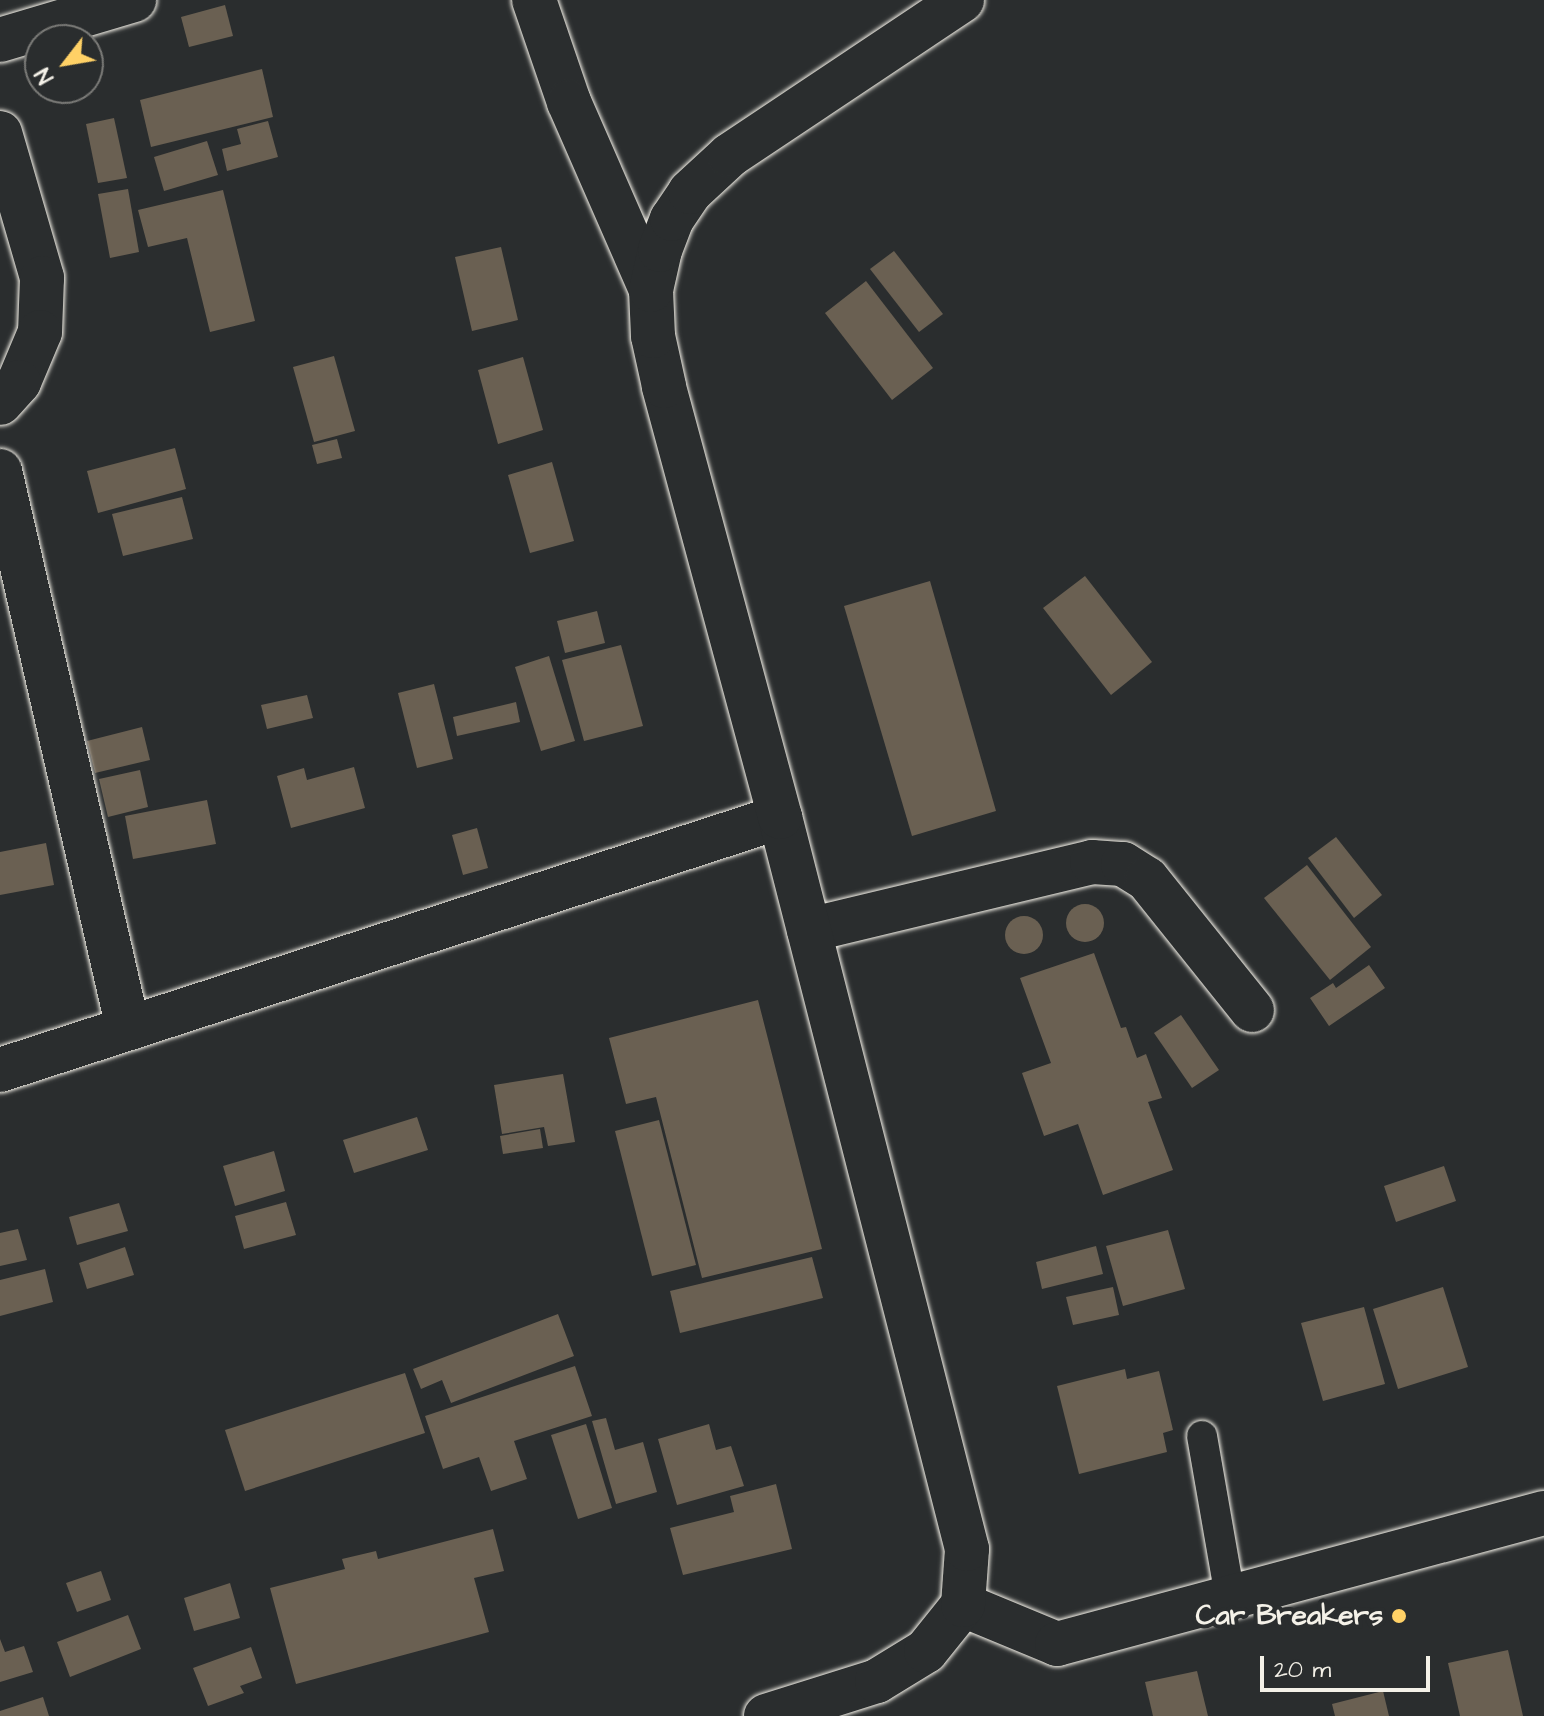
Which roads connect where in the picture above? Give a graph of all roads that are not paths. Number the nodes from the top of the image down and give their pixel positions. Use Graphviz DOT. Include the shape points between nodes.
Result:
graph roads {
  1 [pos="134,0"];
  2 [pos="534,0"];
  3 [pos="962,0"];
  4 [pos="0,40"];
  5 [pos="0,133"];
  6 [pos="651,290"];
  7 [pos="0,403"];
  8 [pos="0,471"];
  9 [pos="780,817"];
  10 [pos="809,930"];
  11 [pos="1252,1010"];
  12 [pos="128,1028"];
  13 [pos="0,1070"];
  14 [pos="1202,1436"];
  15 [pos="1544,1513"];
  16 [pos="1230,1596"];
  17 [pos="963,1605"];
  18 [pos="766,1716"];
  1 -- 4 [label="street"];
  2 -- 6 [label="street" via="569,102"];
  3 -- 6 [label="street" via="730,155 690,192 672,219"];
  5 -- 7 [label="street" via="42,278 40,332 19,382"];
  6 -- 9 [label="street" via="653,336 664,386"];
  8 -- 12 [label="street"];
  9 -- 10 [label="street"];
  9 -- 12 [label="street"];
  10 -- 11 [label="street" via="1092,862 1123,864 1147,879"];
  10 -- 17 [label="street" via="967,1549"];
  12 -- 13 [label="street"];
  14 -- 16 [label="lane"];
  15 -- 16 [label="street"];
  16 -- 17 [label="street" via="1057,1644"];
  17 -- 18 [label="street" via="926,1651 877,1681"];
}
